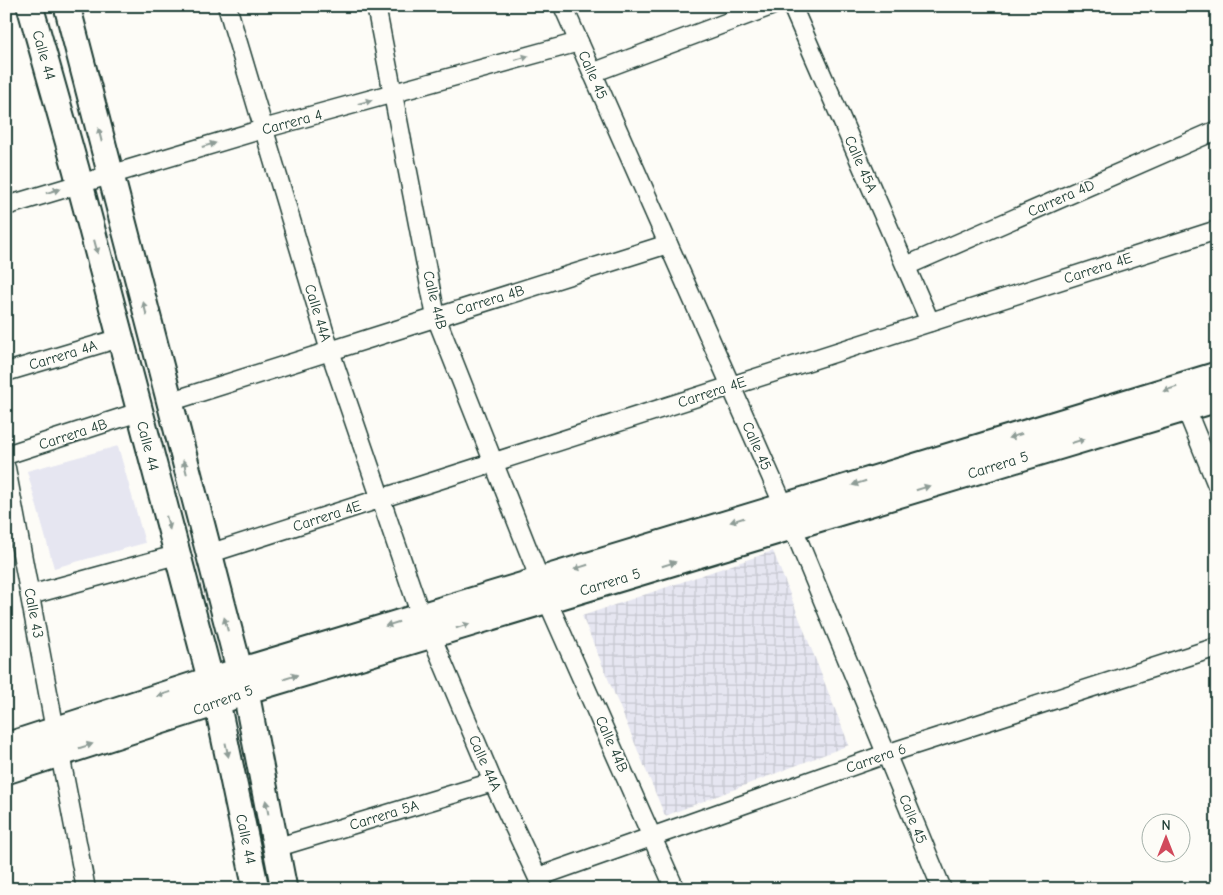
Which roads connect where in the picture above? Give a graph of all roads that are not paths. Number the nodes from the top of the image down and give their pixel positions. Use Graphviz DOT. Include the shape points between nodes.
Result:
graph roads {
  1 [pos="30,6"];
  2 [pos="67,6"];
  3 [pos="227,6"];
  4 [pos="376,6"];
  5 [pos="563,6"];
  6 [pos="771,6"];
  7 [pos="792,6"];
  8 [pos="579,42"];
  9 [pos="592,73"];
  10 [pos="394,95"];
  11 [pos="263,129"];
  12 [pos="1217,130"];
  13 [pos="110,174"];
  14 [pos="79,183"];
  15 [pos="6,206"];
  16 [pos="1217,230"];
  17 [pos="668,244"];
  18 [pos="906,266"];
  19 [pos="436,317"];
  20 [pos="930,322"];
  21 [pos="120,338"];
  22 [pos="330,351"];
  23 [pos="6,372"];
  24 [pos="1217,375"];
  25 [pos="731,386"];
  26 [pos="1217,400"];
  27 [pos="169,402"];
  28 [pos="1186,409"];
  29 [pos="139,412"];
  30 [pos="6,455"];
  31 [pos="493,463"];
  32 [pos="6,468"];
  33 [pos="1217,485"];
  34 [pos="381,499"];
  35 [pos="788,517"];
  36 [pos="208,554"];
  37 [pos="176,555"];
  38 [pos="543,590"];
  39 [pos="30,596"];
  40 [pos="426,626"];
  41 [pos="1217,647"];
  42 [pos="241,682"];
  43 [pos="214,691"];
  44 [pos="55,730"];
  45 [pos="6,746"];
  46 [pos="60,754"];
  47 [pos="886,754"];
  48 [pos="6,772"];
  49 [pos="493,782"];
  50 [pos="654,838"];
  51 [pos="275,848"];
  52 [pos="541,883"];
  53 [pos="86,889"];
  54 [pos="256,889"];
  55 [pos="284,889"];
  56 [pos="674,889"];
  57 [pos="942,889"];
  1 -- 14 [label="main road, Calle 44"];
  13 -- 2 [label="main road, Calle 44, one-way"];
  3 -- 11 [label="street, Calle 44A"];
  4 -- 10 [label="street, Calle 44B"];
  5 -- 8 [label="street, Calle 45"];
  6 -- 9 [label="street"];
  7 -- 18 [label="street, Calle 45A"];
  8 -- 9 [label="street, Calle 45"];
  10 -- 8 [label="street, Carrera 4, one-way"];
  9 -- 17 [label="street, Calle 45"];
  11 -- 10 [label="street, Carrera 4, one-way"];
  10 -- 19 [label="street, Calle 44B"];
  13 -- 11 [label="street, Carrera 4, one-way"];
  11 -- 22 [label="street, Calle 44A"];
  12 -- 18 [label="street, Carrera 4D"];
  13 -- 14 [label="street, Carrera 4"];
  27 -- 13 [label="main road, Calle 44, one-way"];
  15 -- 14 [label="street, Carrera 4, one-way"];
  14 -- 21 [label="main road, Calle 44, one-way"];
  16 -- 20 [label="street, Carrera 4E"];
  17 -- 19 [label="street, Carrera 4B"];
  17 -- 25 [label="street, Calle 45"];
  18 -- 20 [label="street, Calle 45A"];
  19 -- 22 [label="street, Carrera 4B"];
  19 -- 31 [label="street, Calle 44B"];
  20 -- 25 [label="street, Carrera 4E"];
  21 -- 23 [label="street, Carrera 4A"];
  21 -- 29 [label="main road, Calle 44"];
  22 -- 27 [label="street, Carrera 4B"];
  22 -- 34 [label="street, Calle 44A"];
  24 -- 35 [label="main road, Carrera 5, one-way"];
  25 -- 31 [label="street, Carrera 4E"];
  25 -- 35 [label="street, Calle 45"];
  26 -- 28 [label="main road, Carrera 5"];
  36 -- 27 [label="main road, Calle 44, one-way"];
  28 -- 33 [label="street"];
  35 -- 28 [label="main road, Carrera 5, one-way"];
  29 -- 30 [label="street, Carrera 4B"];
  29 -- 37 [label="main road, Calle 44, one-way"];
  31 -- 34 [label="street, Carrera 4E"];
  31 -- 38 [label="street, Calle 44B"];
  32 -- 39 [label="street, Calle 43"];
  34 -- 36 [label="street, Carrera 4E"];
  34 -- 40 [label="street, Calle 44A"];
  35 -- 38 [label="main road, Carrera 5"];
  35 -- 47 [label="street, Calle 45"];
  42 -- 36 [label="main road, Calle 44, one-way"];
  37 -- 39 [label="street"];
  37 -- 43 [label="main road, Calle 44"];
  38 -- 40 [label="main road, Carrera 5"];
  38 -- 50 [label="street, Calle 44B"];
  39 -- 44 [label="street, Calle 43"];
  40 -- 42 [label="main road, Carrera 5"];
  40 -- 49 [label="street, Calle 44A"];
  41 -- 47 [label="street, Carrera 6"];
  42 -- 43 [label="main road, Carrera 5"];
  51 -- 42 [label="main road, Calle 44, one-way"];
  43 -- 44 [label="main road, Carrera 5, one-way"];
  46 -- 43 [label="main road, Carrera 5, one-way"];
  43 -- 54 [label="main road, Calle 44, one-way"];
  44 -- 45 [label="main road, Carrera 5"];
  46 -- 48 [label="main road, Carrera 5"];
  46 -- 53 [label="street"];
  47 -- 50 [label="street, Carrera 6"];
  47 -- 57 [label="street, Calle 45"];
  49 -- 51 [label="street, Carrera 5A"];
  49 -- 52 [label="street, Calle 44A"];
  50 -- 52 [label="street, Carrera 6"];
  50 -- 56 [label="street, Calle 44B"];
  51 -- 55 [label="main road, Calle 44"];
}
